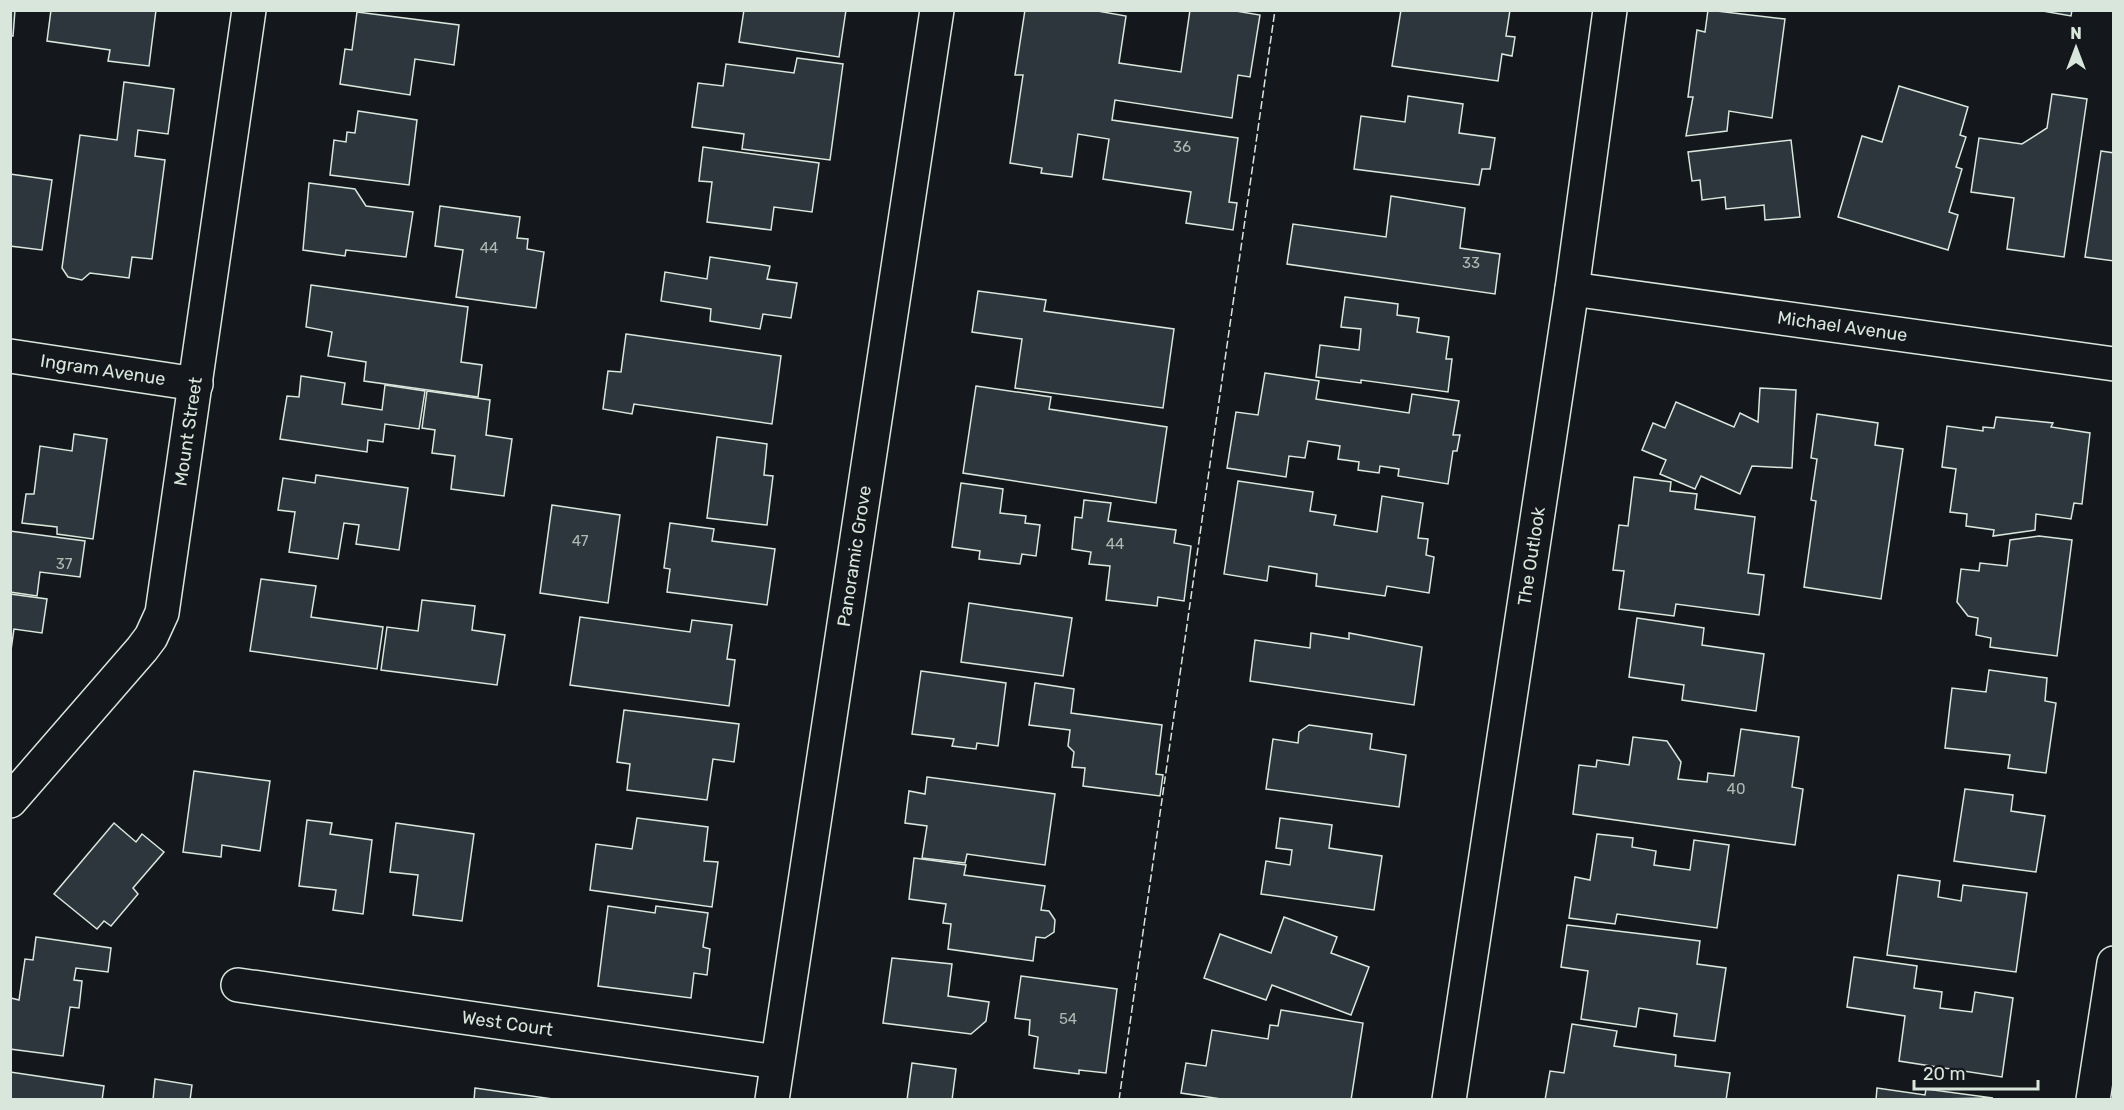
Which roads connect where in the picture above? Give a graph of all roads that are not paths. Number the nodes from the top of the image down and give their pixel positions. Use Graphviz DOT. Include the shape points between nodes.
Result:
graph roads {
  1 [pos="249,10"];
  2 [pos="937,10"];
  3 [pos="1610,10"];
  4 [pos="1572,289"];
  5 [pos="10,356"];
  6 [pos="2114,364"];
  7 [pos="196,384"];
  8 [pos="10,801"];
  9 [pos="2114,963"];
  10 [pos="238,985"];
  11 [pos="777,1062"];
  12 [pos="772,1100"];
  13 [pos="1449,1100"];
  14 [pos="2093,1100"];
  1 -- 7 [label="street, Mount Street"];
  2 -- 11 [label="street, Panoramic Grove"];
  3 -- 4 [label="street, The Outlook"];
  4 -- 6 [label="street, Michael Avenue"];
  4 -- 13 [label="street, The Outlook"];
  5 -- 7 [label="street, Ingram Avenue"];
  7 -- 8 [label="street, Mount Street" via="165,601 157,625 142,649"];
  9 -- 14 [label="street"];
  10 -- 11 [label="street, West Court"];
  11 -- 12 [label="street, Panoramic Grove"];
}
